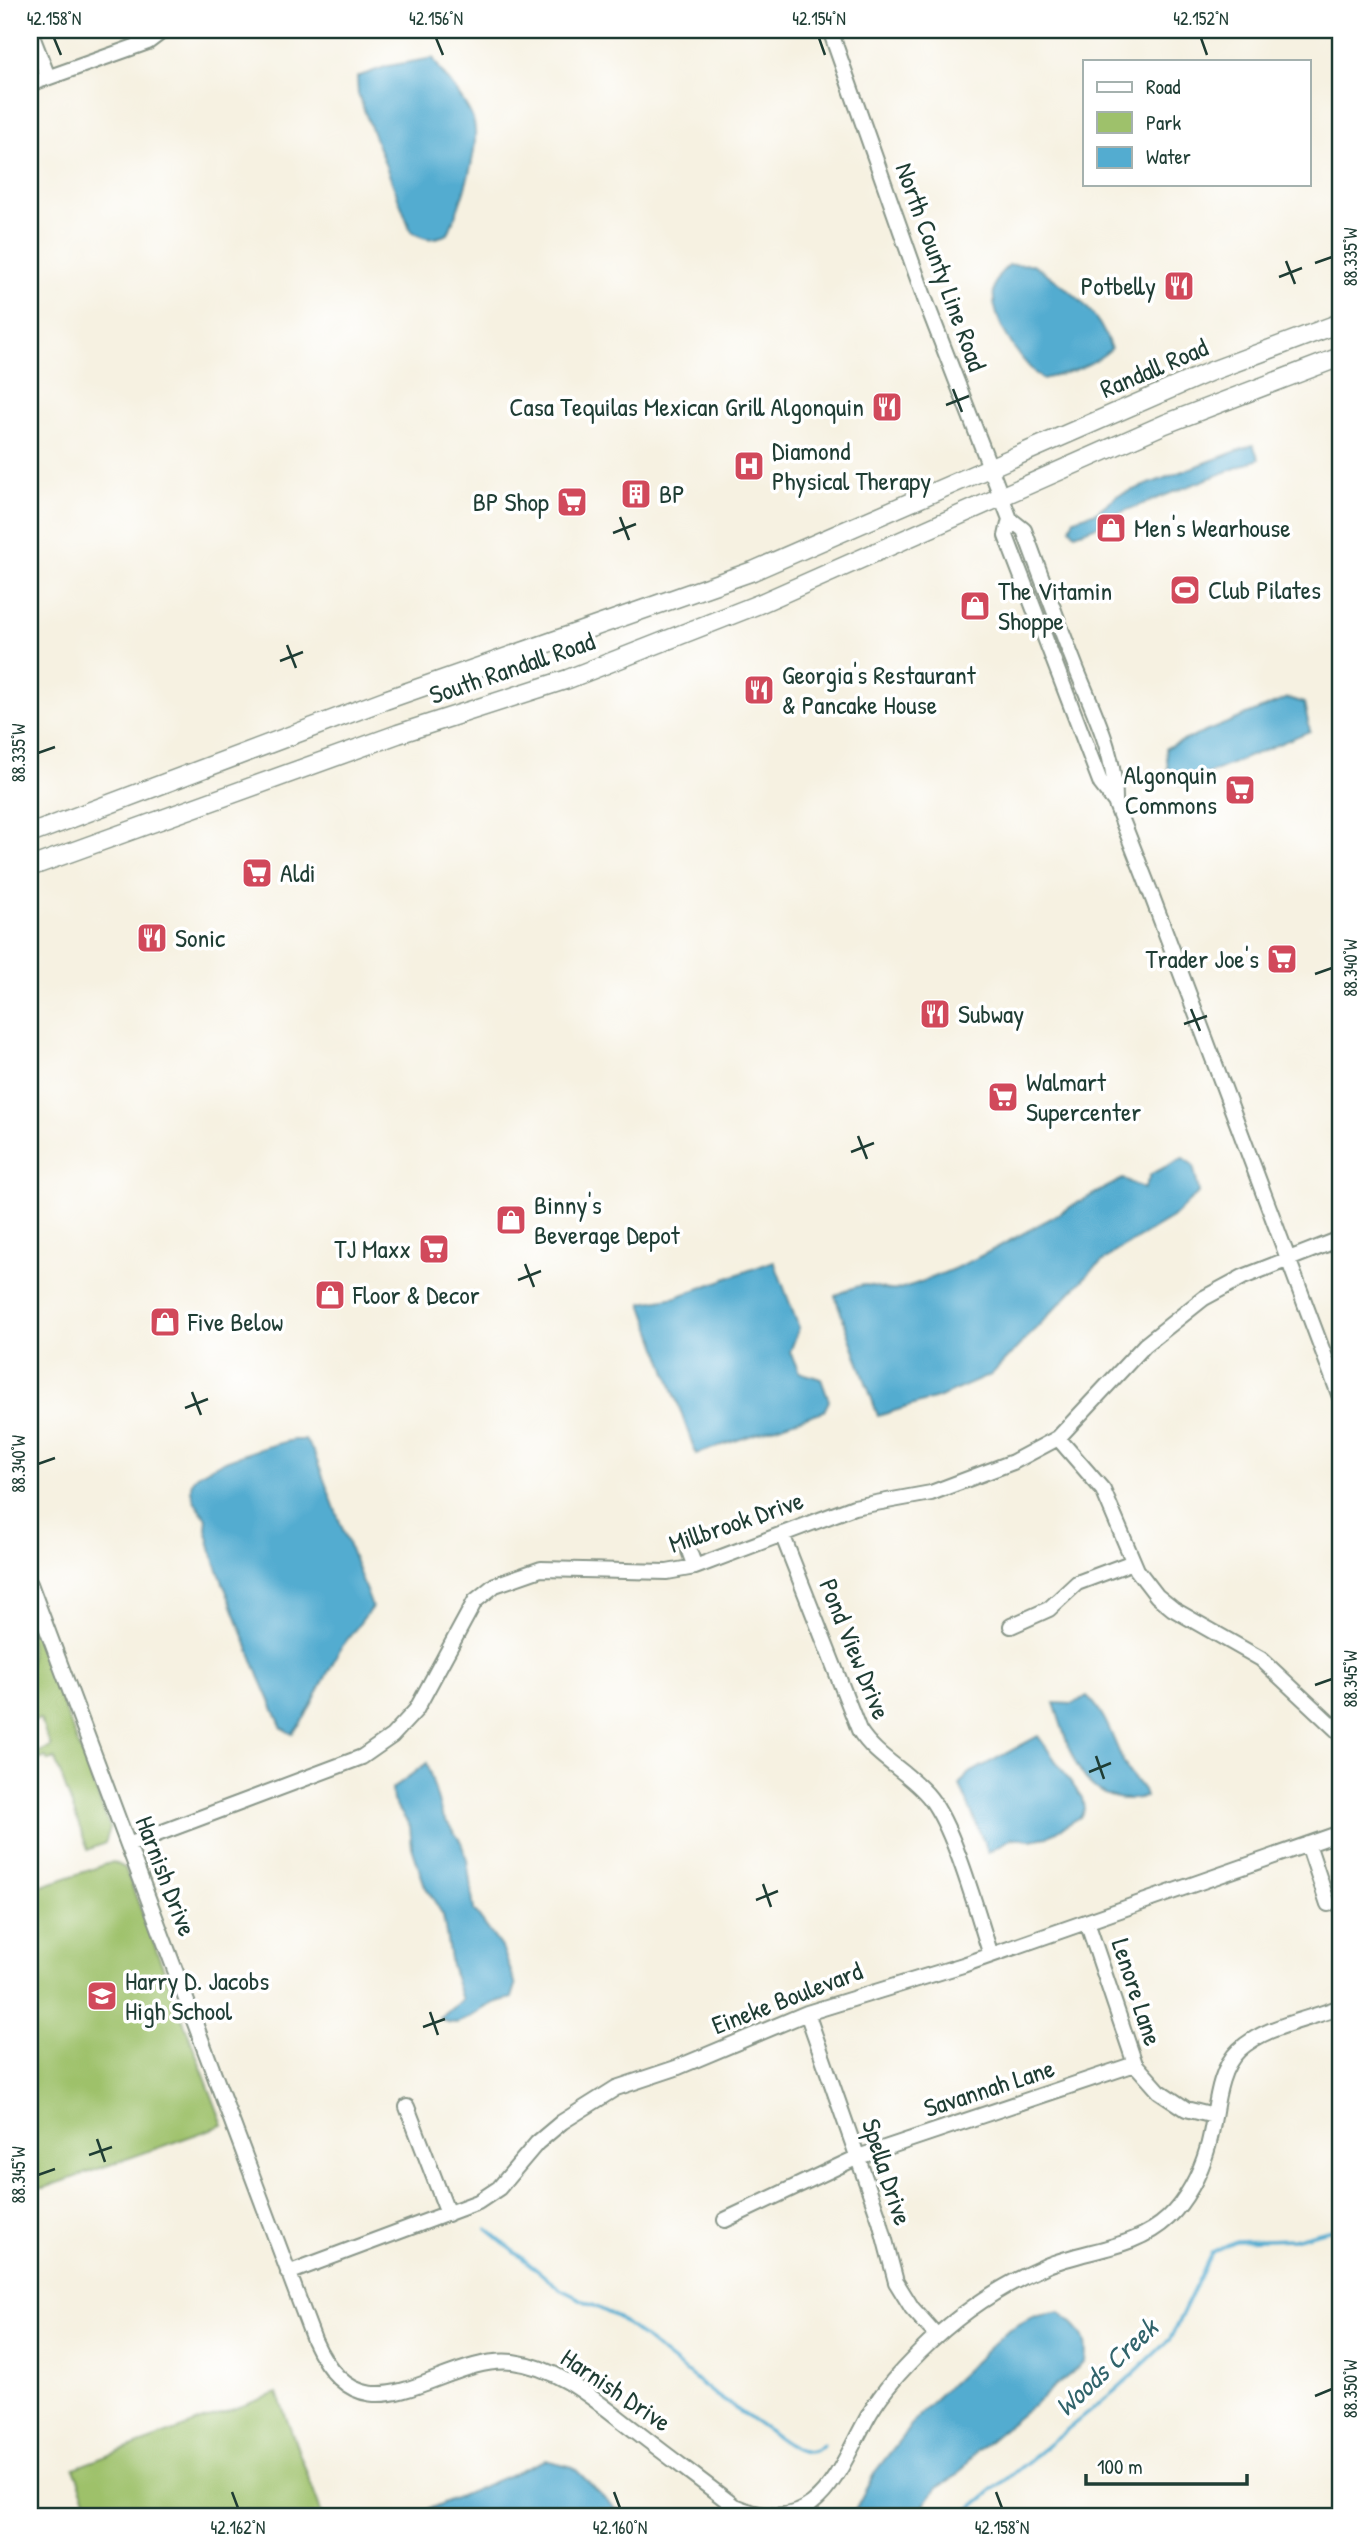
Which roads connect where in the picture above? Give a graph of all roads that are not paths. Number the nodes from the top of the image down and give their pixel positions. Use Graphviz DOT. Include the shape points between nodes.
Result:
graph roads {
  1 [pos="164,30"];
  2 [pos="830,30"];
  3 [pos="30,31"];
  4 [pos="48,77"];
  5 [pos="30,84"];
  6 [pos="1340,323"];
  7 [pos="1340,357"];
  8 [pos="990,467"];
  9 [pos="1002,497"];
  10 [pos="1010,519"];
  11 [pos="1115,802"];
  12 [pos="30,834"];
  13 [pos="30,867"];
  14 [pos="1340,1239"];
  15 [pos="1287,1258"];
  16 [pos="1340,1397"];
  17 [pos="1058,1438"];
  18 [pos="782,1534"];
  19 [pos="685,1540"];
  20 [pos="1133,1562"];
  21 [pos="695,1567"];
  22 [pos="30,1584"];
  23 [pos="1011,1626"];
  24 [pos="1340,1733"];
  25 [pos="1340,1833"];
  26 [pos="1308,1844"];
  27 [pos="128,1845"];
  28 [pos="1328,1904"];
  29 [pos="1087,1922"];
  30 [pos="991,1955"];
  31 [pos="1340,2007"];
  32 [pos="807,2013"];
  33 [pos="1135,2064"];
  34 [pos="407,2107"];
  35 [pos="1214,2116"];
  36 [pos="858,2157"];
  37 [pos="448,2214"];
  38 [pos="724,2220"];
  39 [pos="288,2273"];
  40 [pos="937,2336"];
  1 -- 4 [label="street" via="148,42"];
  2 -- 8 [label="street, North County Line Road"];
  3 -- 4 [label="street"];
  4 -- 5 [label="street"];
  6 -- 8 [label="main road, Randall Road" via="1209,372"];
  7 -- 9 [label="main road" via="1165,425"];
  8 -- 9 [label="street, North County Line Road"];
  8 -- 12 [label="main road, South Randall Road" via="753,571 385,700"];
  9 -- 10 [label="street, North County Line Road"];
  9 -- 13 [label="main road, South Randall Road" via="760,604 568,679 386,738"];
  10 -- 11 [label="street, North County Line Road" via="1006,536 1101,785"];
  10 -- 11 [label="street, North County Line Road" via="1024,530 1102,725 1115,777"];
  11 -- 15 [label="street, North County Line Road"];
  14 -- 15 [label="street, Millbrook Drive"];
  15 -- 16 [label="street, North County Line Road"];
  15 -- 17 [label="street, Millbrook Drive" via="1204,1298 1169,1324"];
  17 -- 18 [label="street, Millbrook Drive" via="951,1486 854,1507"];
  17 -- 20 [label="street" via="1103,1490"];
  18 -- 21 [label="street, Millbrook Drive"];
  18 -- 30 [label="street, Pond View Drive" via="859,1730 878,1755 929,1797 943,1820"];
  19 -- 21 [label="street"];
  20 -- 23 [label="street" via="1077,1583 1049,1609"];
  20 -- 24 [label="street" via="1165,1603 1261,1659"];
  21 -- 27 [label="street, Millbrook Drive" via="667,1572 541,1569 502,1582 475,1601 416,1710 379,1747"];
  22 -- 27 [label="street, Harnish Drive"];
  25 -- 26 [label="street, Eineke Boulevard"];
  26 -- 28 [label="street"];
  26 -- 29 [label="street, Eineke Boulevard"];
  27 -- 39 [label="street, Harnish Drive"];
  29 -- 30 [label="street, Eineke Boulevard"];
  29 -- 33 [label="street, Lenore Lane"];
  30 -- 32 [label="street, Eineke Boulevard"];
  31 -- 35 [label="street, Harnish Drive" via="1264,2035 1237,2052 1227,2066"];
  32 -- 36 [label="street, Spella Drive"];
  32 -- 37 [label="street, Eineke Boulevard" via="600,2096 537,2143 499,2188"];
  33 -- 35 [label="street, Lenore Lane" via="1159,2091 1186,2109"];
  33 -- 36 [label="street, Savannah Lane"];
  34 -- 37 [label="street"];
  35 -- 40 [label="street, Harnish Drive" via="1197,2176 1179,2206 1161,2224 1132,2241 1046,2266 985,2300"];
  36 -- 38 [label="street, Savannah Lane"];
  36 -- 40 [label="street, Spella Drive" via="896,2281"];
  37 -- 39 [label="street, Eineke Boulevard"];
  39 -- 40 [label="street, Harnish Drive" via="322,2357 350,2385 374,2394 391,2394 485,2364 512,2362 536,2367 570,2382 734,2506 760,2514 791,2512 833,2485 891,2382"];
}
